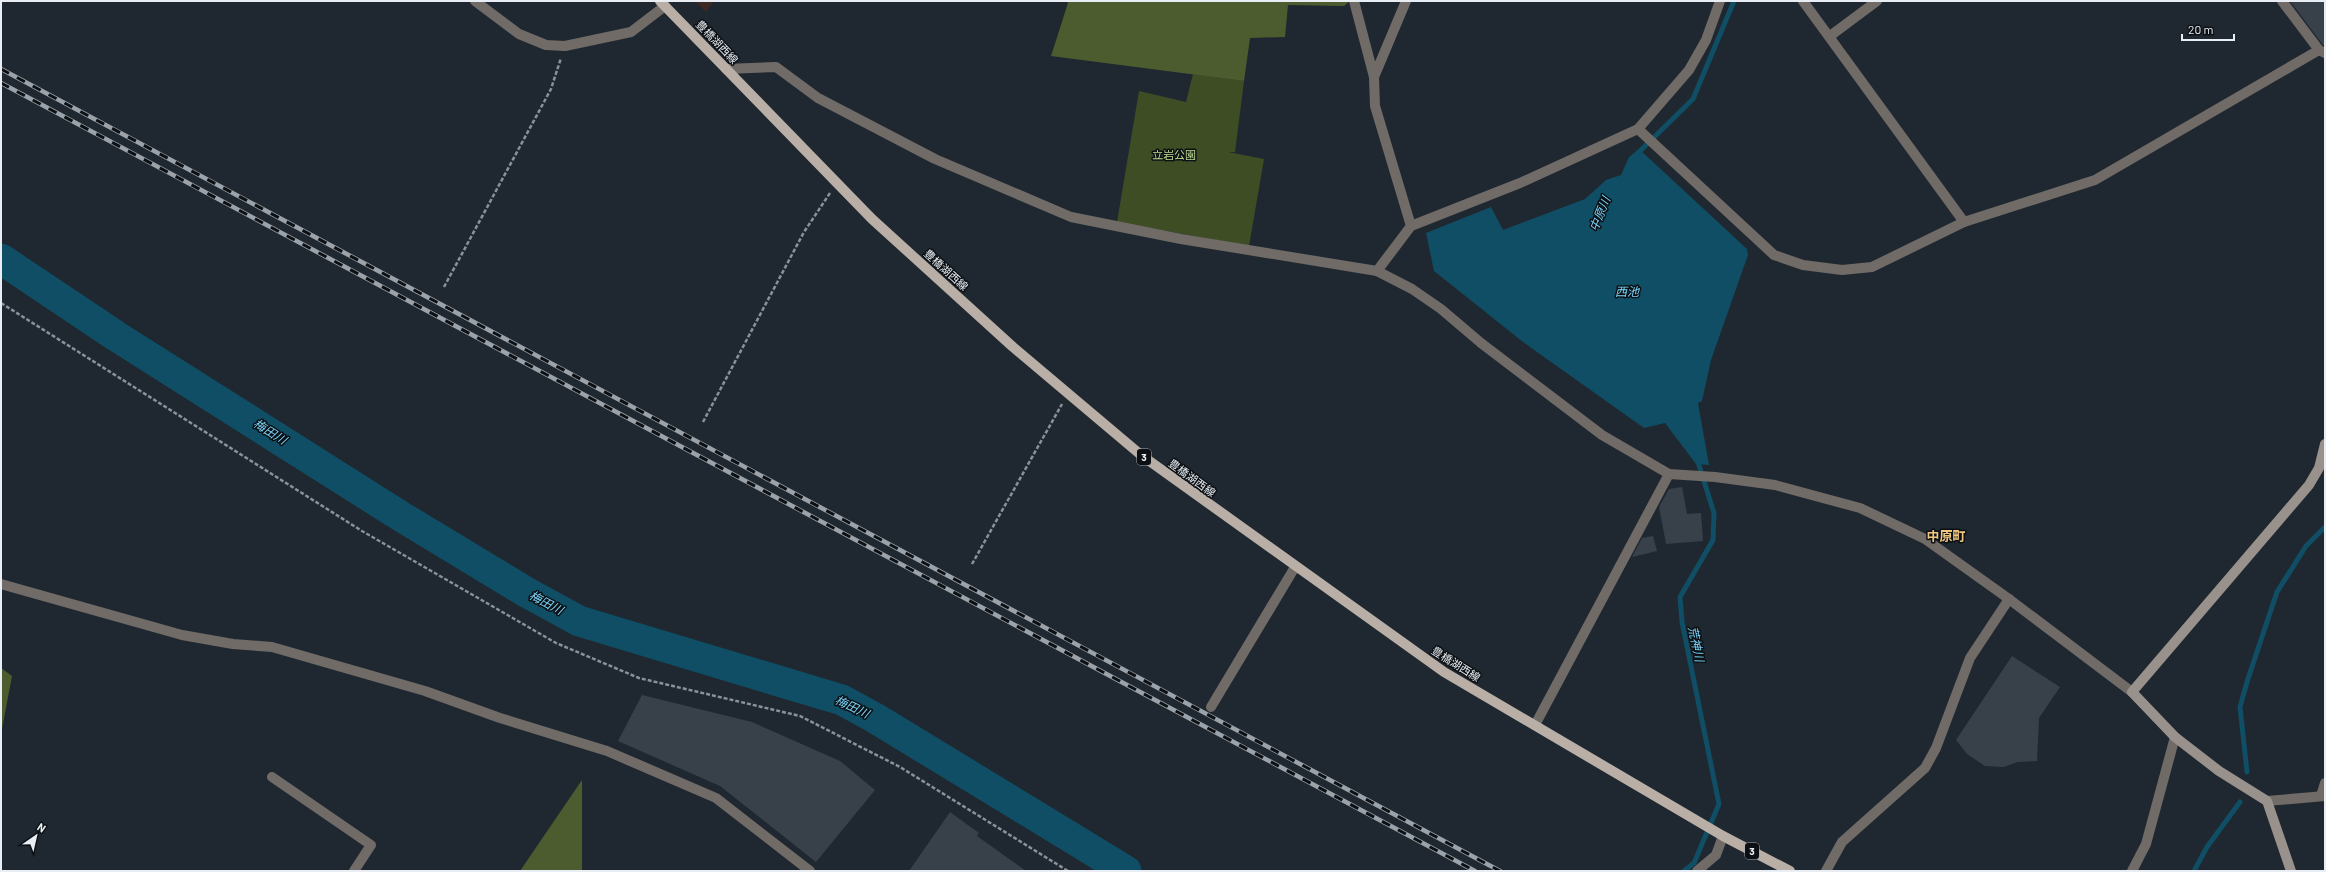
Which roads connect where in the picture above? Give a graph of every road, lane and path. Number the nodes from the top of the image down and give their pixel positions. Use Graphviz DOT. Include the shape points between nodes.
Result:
graph roads {
  1 [pos="475,1"];
  2 [pos="1354,1"];
  3 [pos="1406,1"];
  4 [pos="1720,1"];
  5 [pos="1803,1"];
  6 [pos="1877,1"];
  7 [pos="2282,1"];
  8 [pos="662,4"];
  9 [pos="1830,36"];
  10 [pos="565,46"];
  11 [pos="2322,52"];
  12 [pos="726,69"];
  13 [pos="1374,77"];
  14 [pos="1640,131"];
  15 [pos="837,183"];
  16 [pos="1964,222"];
  17 [pos="1411,226"];
  18 [pos="1376,272"];
  19 [pos="444,287"];
  20 [pos="1,303"];
  21 [pos="1068,394"];
  22 [pos="703,422"];
  23 [pos="2325,444"];
  24 [pos="1668,474"];
  25 [pos="972,564"];
  26 [pos="1295,567"];
  27 [pos="1,584"];
  28 [pos="2009,599"];
  29 [pos="2132,692"];
  30 [pos="1211,707"];
  31 [pos="1535,725"];
  32 [pos="2175,737"];
  33 [pos="272,777"];
  34 [pos="2325,783"];
  35 [pos="2323,796"];
  36 [pos="2267,801"];
  37 [pos="1723,836"];
  38 [pos="354,871"];
  39 [pos="810,871"];
  40 [pos="1068,871"];
  41 [pos="1697,871"];
  42 [pos="1790,871"];
  43 [pos="1826,871"];
  44 [pos="2132,871"];
  45 [pos="2291,871"];
  1 -- 10 [label="street" via="519,34 546,45"];
  2 -- 13 [label="street"];
  3 -- 13 [label="street"];
  4 -- 14 [label="street" via="1706,40 1689,70"];
  5 -- 9 [label="street"];
  6 -- 9 [label="street"];
  7 -- 11 [label="street"];
  8 -- 10 [label="street" via="632,32"];
  8 -- 12 [label="main road, 豊橋湖西線 / 3"];
  9 -- 16 [label="street"];
  10 -- 19 [label="path" via="550,90"];
  11 -- 16 [label="street" via="2095,180"];
  12 -- 15 [label="main road, 豊橋湖西線 / 3"];
  12 -- 18 [label="street" via="776,67 818,98 935,159 1071,217 1181,239"];
  13 -- 17 [label="street" via="1375,106"];
  14 -- 16 [label="street" via="1774,255 1803,266 1842,270 1872,267"];
  14 -- 17 [label="street"];
  15 -- 21 [label="main road, 豊橋湖西線 / 3" via="1013,347"];
  15 -- 22 [label="path" via="804,232"];
  17 -- 18 [label="street"];
  18 -- 24 [label="street" via="1412,289 1602,435"];
  20 -- 40 [label="path" via="362,531 556,643 639,678 800,716 900,768"];
  21 -- 25 [label="path"];
  21 -- 26 [label="main road, 豊橋湖西線 / 3" via="1141,455"];
  23 -- 29 [label="street" via="2319,468 2309,485"];
  24 -- 28 [label="street" via="1775,485 1860,508 1925,539"];
  24 -- 31 [label="street"];
  26 -- 30 [label="street"];
  26 -- 31 [label="main road, 豊橋湖西線 / 3" via="1444,672"];
  27 -- 39 [label="street" via="182,635 233,644 272,647 425,691 500,718 607,751 716,798"];
  28 -- 29 [label="street"];
  28 -- 43 [label="street" via="1970,658 1936,748 1925,768 1842,842"];
  29 -- 32 [label="street"];
  31 -- 37 [label="main road, 豊橋湖西線 / 3"];
  32 -- 36 [label="street" via="2219,771"];
  32 -- 44 [label="street" via="2146,844"];
  33 -- 38 [label="street" via="371,845"];
  34 -- 35 [label="street"];
  35 -- 36 [label="street"];
  36 -- 45 [label="street"];
  37 -- 41 [label="street" via="1716,855"];
  37 -- 42 [label="main road, 豊橋湖西線 / 3"];
}
